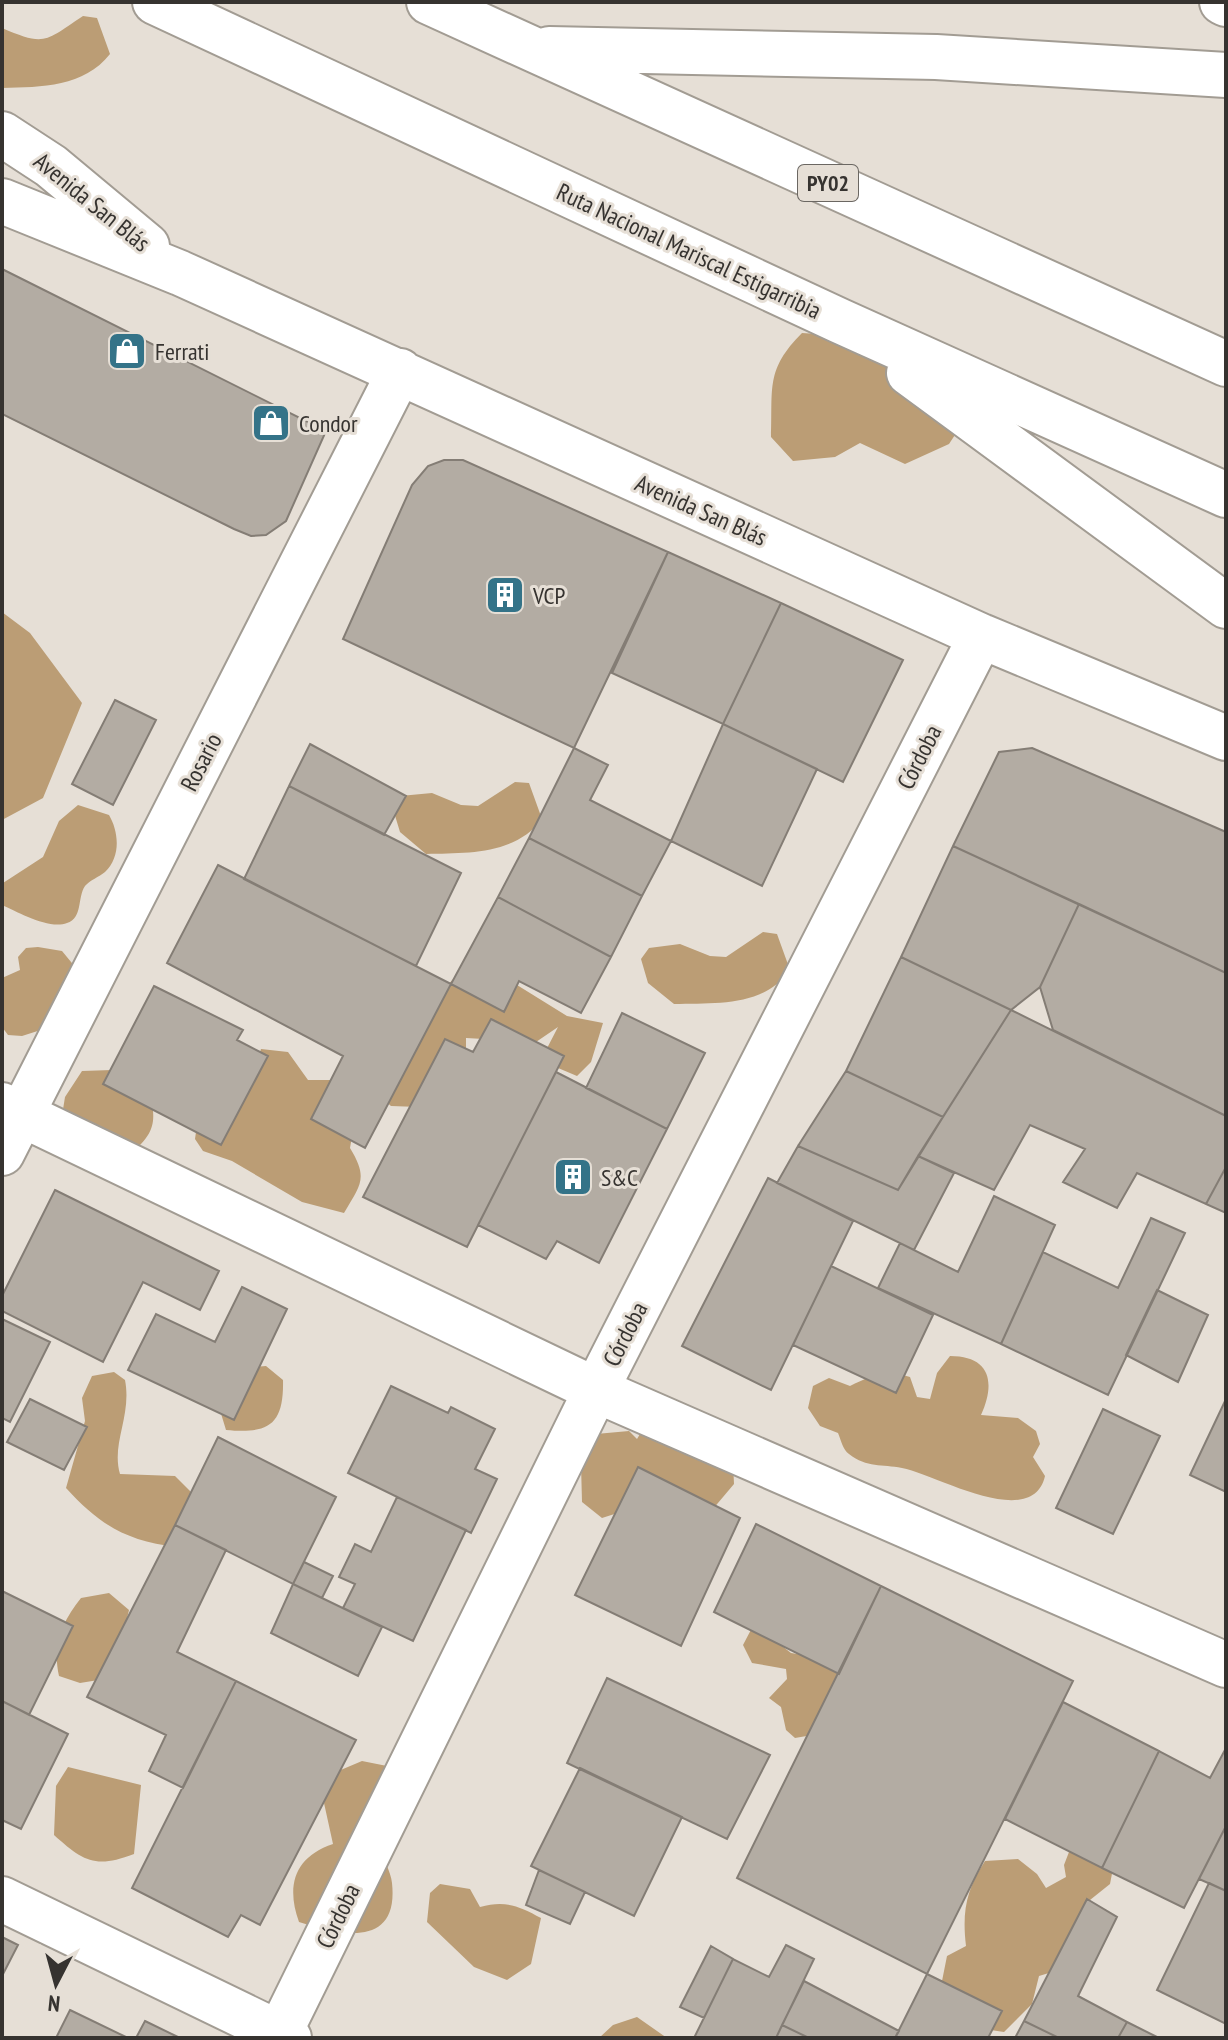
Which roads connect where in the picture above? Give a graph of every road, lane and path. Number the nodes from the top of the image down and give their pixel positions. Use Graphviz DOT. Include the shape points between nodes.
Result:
graph roads {
  1 [pos="155,2"];
  2 [pos="429,2"];
  3 [pos="533,49"];
  4 [pos="1226,75"];
  5 [pos="2,134"];
  6 [pos="2,201"];
  7 [pos="180,273"];
  8 [pos="840,321"];
  9 [pos="1226,364"];
  10 [pos="400,371"];
  11 [pos="1226,495"];
  12 [pos="1226,606"];
  13 [pos="981,636"];
  14 [pos="1226,738"];
  15 [pos="12,1110"];
  16 [pos="2,1153"];
  17 [pos="596,1390"];
  18 [pos="1226,1665"];
  19 [pos="2,1899"];
  20 [pos="282,2037"];
  1 -- 8 [label="main road, Ruta Nacional Mariscal Estigarribia"];
  2 -- 3 [label="main road, PY02"];
  3 -- 4 [label="main road" via="936,57"];
  3 -- 9 [label="main road, PY02"];
  5 -- 7 [label="main road, Avenida San Blás" via="51,166"];
  6 -- 7 [label="main road, Avenida San Blás"];
  7 -- 10 [label="main road, Avenida San Blás"];
  8 -- 11 [label="main road, Ruta Nacional Mariscal Estigarribia"];
  8 -- 12 [label="main road"];
  10 -- 13 [label="main road, Avenida San Blás"];
  10 -- 15 [label="main road, Rosario"];
  13 -- 14 [label="main road, Avenida San Blás"];
  13 -- 17 [label="main road, Córdoba"];
  15 -- 16 [label="main road, Rosario"];
  15 -- 17 [label="main road"];
  17 -- 18 [label="main road"];
  17 -- 20 [label="main road, Córdoba"];
  19 -- 20 [label="main road"];
}
